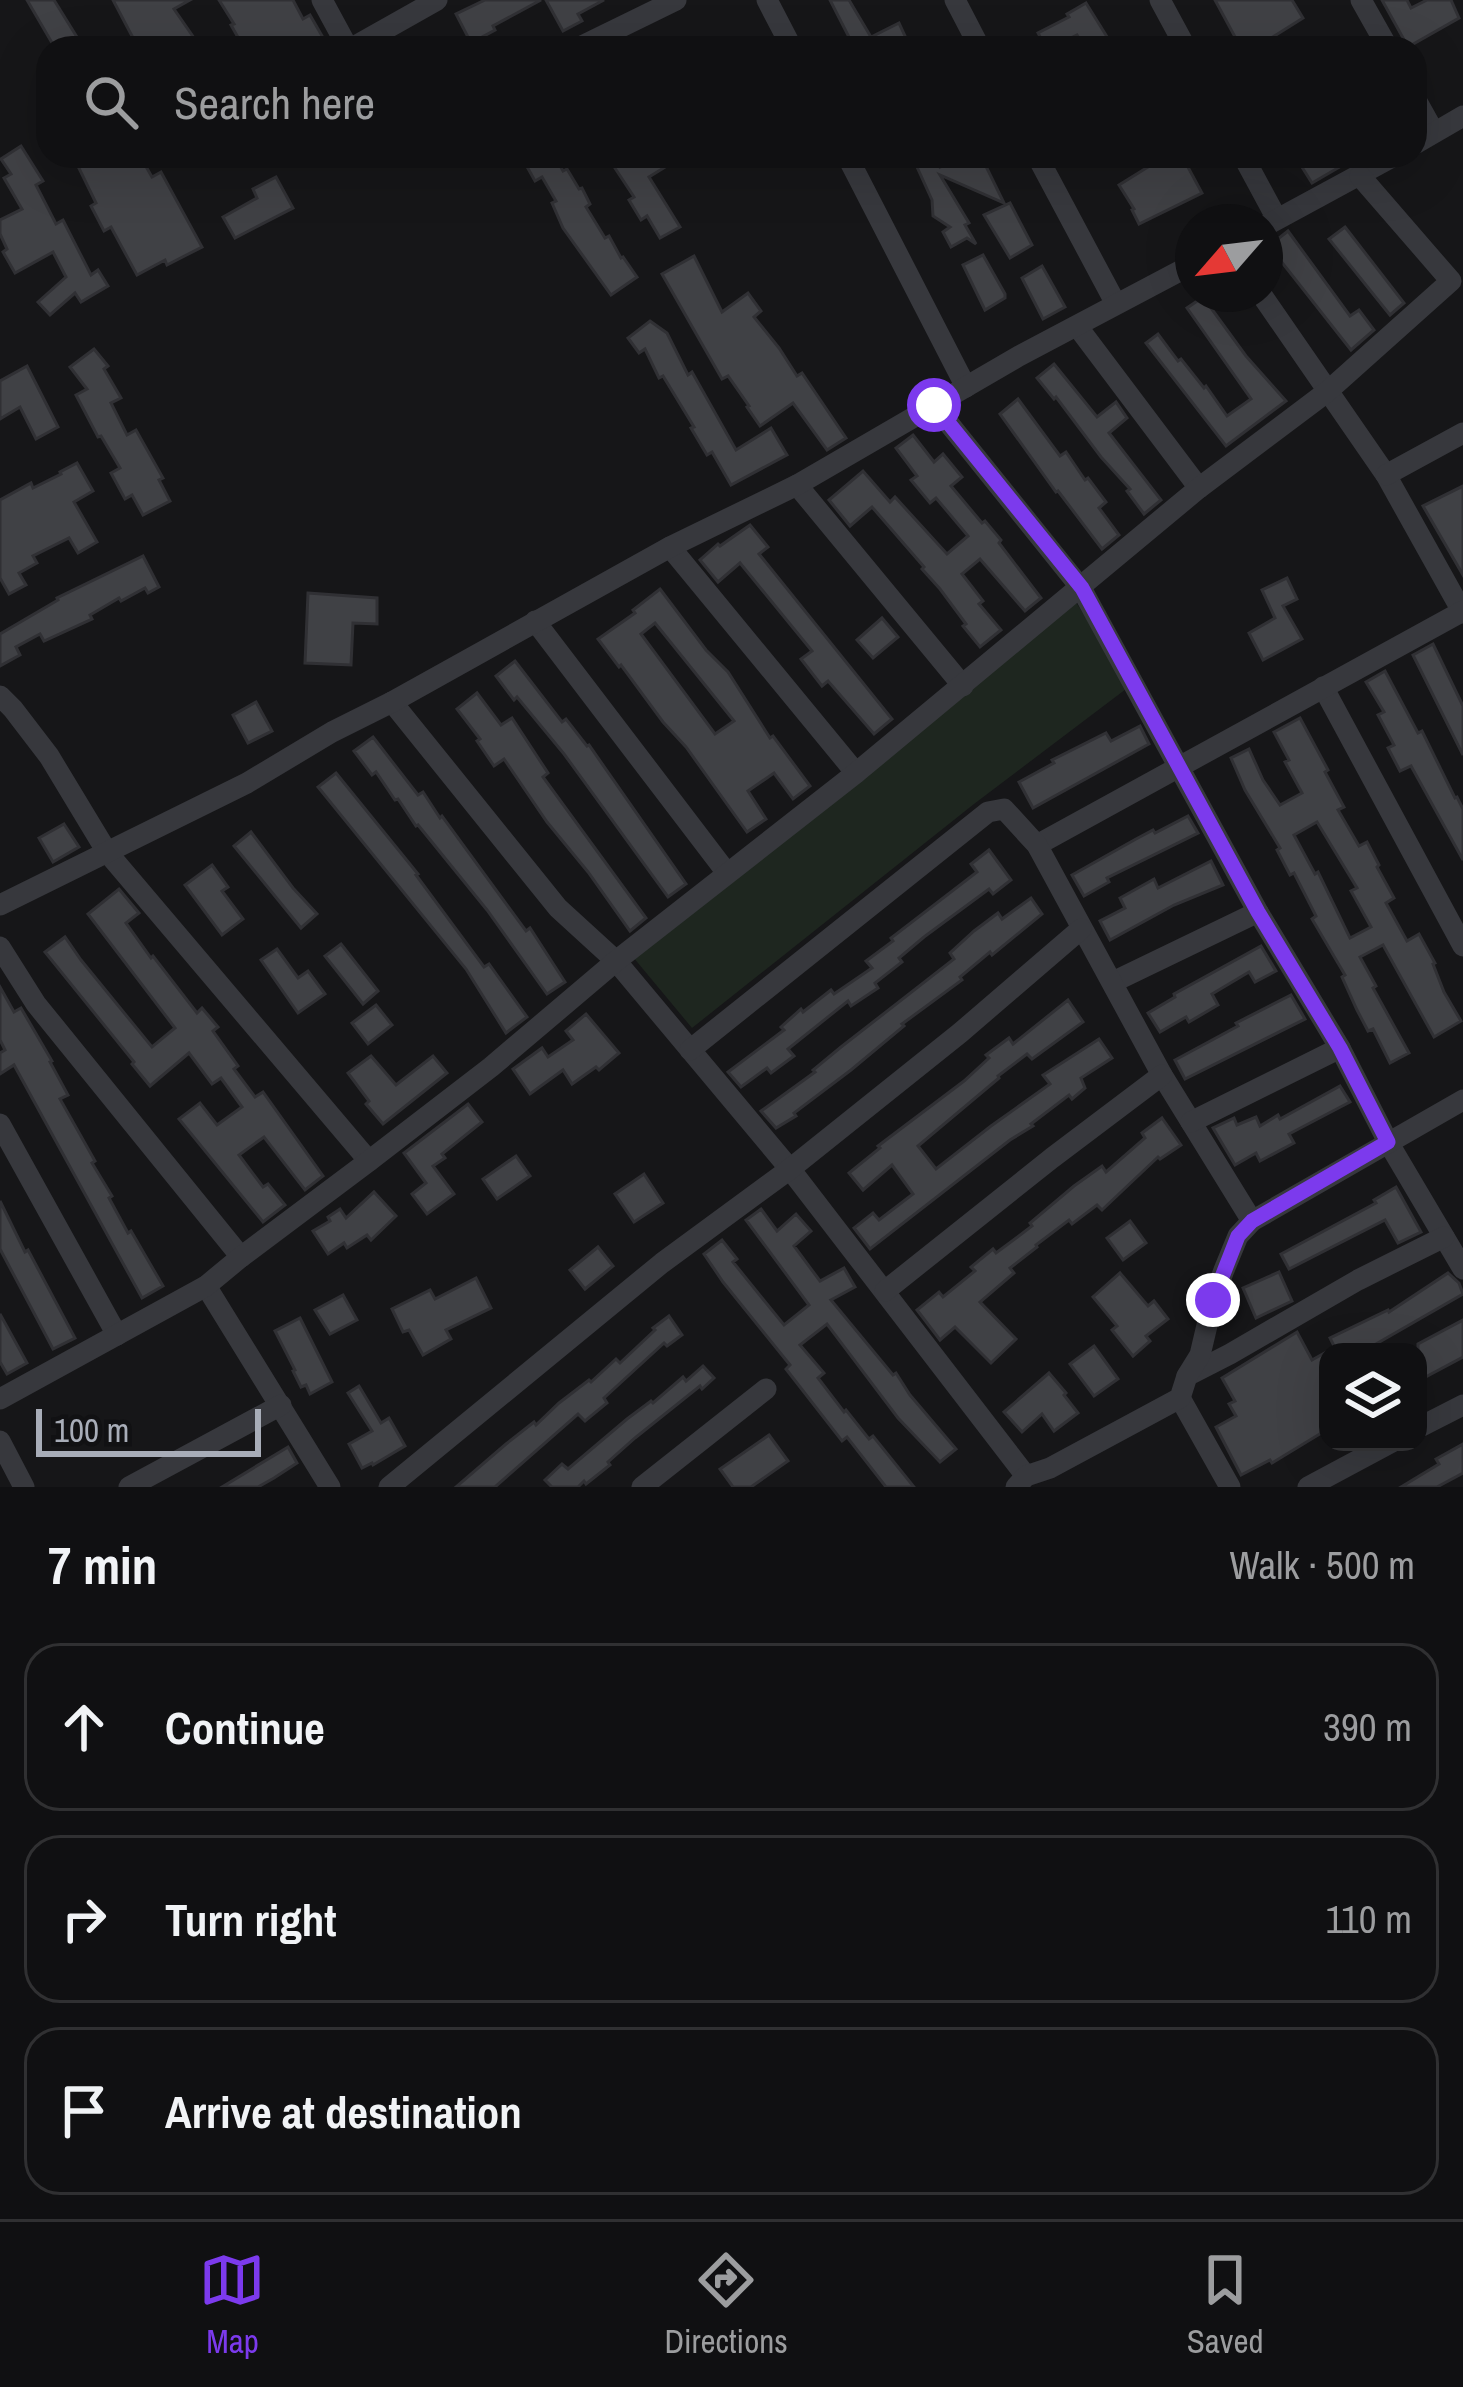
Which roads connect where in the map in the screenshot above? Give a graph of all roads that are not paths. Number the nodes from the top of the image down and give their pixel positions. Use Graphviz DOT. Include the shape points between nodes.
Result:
graph roads {
  1 [pos="322,0"];
  2 [pos="437,0"];
  3 [pos="676,0"];
  4 [pos="767,0"];
  5 [pos="955,0"];
  6 [pos="1160,0"];
  7 [pos="1361,0"];
  8 [pos="343,36"];
  9 [pos="372,36"];
  10 [pos="602,36"];
  11 [pos="786,36"];
  12 [pos="974,36"];
  13 [pos="1180,36"];
  14 [pos="1381,36"];
  15 [pos="1463,116"];
  16 [pos="1427,137"];
  17 [pos="853,168"];
  18 [pos="1043,168"];
  19 [pos="1249,168"];
  20 [pos="1374,168"];
  21 [pos="1360,176"];
  22 [pos="1264,204"];
  23 [pos="1283,216"];
  24 [pos="1175,273"];
  25 [pos="1116,304"];
  26 [pos="1273,312"];
  27 [pos="1077,326"];
  28 [pos="966,387"];
  29 [pos="1328,391"];
  30 [pos="934,405"];
  31 [pos="1463,433"];
  32 [pos="1386,475"];
  33 [pos="797,485"];
  34 [pos="1199,488"];
  35 [pos="670,548"];
  36 [pos="1082,588"];
  37 [pos="1463,612"];
  38 [pos="535,621"];
  39 [pos="963,686"];
  40 [pos="1323,687"];
  41 [pos="0,696"];
  42 [pos="392,702"];
  43 [pos="1180,765"];
  44 [pos="856,773"];
  45 [pos="1037,845"];
  46 [pos="107,852"];
  47 [pos="727,873"];
  48 [pos="0,905"];
  49 [pos="1258,912"];
  50 [pos="1081,928"];
  51 [pos="1463,946"];
  52 [pos="0,947"];
  53 [pos="616,961"];
  54 [pos="1113,982"];
  55 [pos="1340,1048"];
  56 [pos="689,1050"];
  57 [pos="1162,1075"];
  58 [pos="1463,1100"];
  59 [pos="1191,1122"];
  60 [pos="0,1124"];
  61 [pos="1388,1142"];
  62 [pos="369,1161"];
  63 [pos="790,1169"];
  64 [pos="1252,1221"];
  65 [pos="1444,1237"];
  66 [pos="241,1257"];
  67 [pos="1463,1269"];
  68 [pos="206,1286"];
  69 [pos="885,1291"];
  70 [pos="118,1335"];
  71 [pos="1183,1387"];
  72 [pos="766,1390"];
  73 [pos="0,1400"];
  74 [pos="281,1405"];
  75 [pos="1463,1405"];
  76 [pos="1427,1423"];
  77 [pos="0,1441"];
  78 [pos="1375,1451"];
  79 [pos="1021,1481"];
  80 [pos="24,1487"];
  81 [pos="129,1487"];
  82 [pos="329,1487"];
  83 [pos="389,1487"];
  84 [pos="643,1487"];
  85 [pos="1230,1487"];
  86 [pos="1308,1487"];
  1 -- 8 [label="street"];
  2 -- 9 [label="street"];
  3 -- 10 [label="street"];
  4 -- 11 [label="street"];
  5 -- 12 [label="street"];
  6 -- 13 [label="street"];
  7 -- 14 [label="street"];
  15 -- 16 [label="street"];
  17 -- 28 [label="street"];
  18 -- 25 [label="street"];
  19 -- 22 [label="street"];
  20 -- 21 [label="street"];
  21 -- 23 [label="street"];
  21 -- 29 [label="street" via="1451,281"];
  24 -- 25 [label="street"];
  25 -- 27 [label="street"];
  26 -- 29 [label="street"];
  27 -- 28 [label="street"];
  27 -- 34 [label="street"];
  28 -- 30 [label="street"];
  29 -- 32 [label="street"];
  29 -- 34 [label="street"];
  30 -- 33 [label="street"];
  30 -- 36 [label="street"];
  31 -- 32 [label="street"];
  32 -- 37 [label="street"];
  33 -- 35 [label="street"];
  33 -- 39 [label="street"];
  34 -- 36 [label="street"];
  35 -- 38 [label="street"];
  35 -- 44 [label="street"];
  36 -- 39 [label="street"];
  36 -- 43 [label="street"];
  37 -- 40 [label="street"];
  38 -- 42 [label="street"];
  38 -- 47 [label="street"];
  39 -- 44 [label="street"];
  40 -- 43 [label="street"];
  40 -- 51 [label="street"];
  41 -- 46 [label="street" via="49,756"];
  42 -- 46 [label="street"];
  42 -- 53 [label="street" via="558,908"];
  43 -- 45 [label="street"];
  43 -- 49 [label="street"];
  44 -- 47 [label="street"];
  45 -- 50 [label="street"];
  45 -- 56 [label="street" via="1004,809 988,812"];
  46 -- 48 [label="street"];
  46 -- 62 [label="street"];
  47 -- 53 [label="street"];
  49 -- 54 [label="street"];
  49 -- 55 [label="street"];
  50 -- 54 [label="street"];
  50 -- 63 [label="street"];
  52 -- 66 [label="street" via="36,1004"];
  53 -- 56 [label="street"];
  53 -- 62 [label="street"];
  54 -- 57 [label="street"];
  55 -- 59 [label="street"];
  55 -- 61 [label="street"];
  56 -- 63 [label="street"];
  57 -- 59 [label="street"];
  57 -- 69 [label="street"];
  58 -- 61 [label="street"];
  59 -- 64 [label="street"];
  60 -- 70 [label="street"];
  61 -- 64 [label="street"];
  61 -- 65 [label="street"];
  62 -- 66 [label="street"];
  63 -- 69 [label="street"];
  63 -- 83 [label="street"];
  64 -- 71 [label="street" via="1238,1236"];
  65 -- 67 [label="street"];
  65 -- 71 [label="street"];
  66 -- 68 [label="street"];
  68 -- 70 [label="street"];
  68 -- 74 [label="street"];
  69 -- 79 [label="street"];
  70 -- 73 [label="street"];
  71 -- 79 [label="street"];
  71 -- 85 [label="street"];
  72 -- 84 [label="street"];
  74 -- 81 [label="street"];
  74 -- 82 [label="street"];
  75 -- 76 [label="street"];
  77 -- 80 [label="street"];
  78 -- 86 [label="street"];
}
